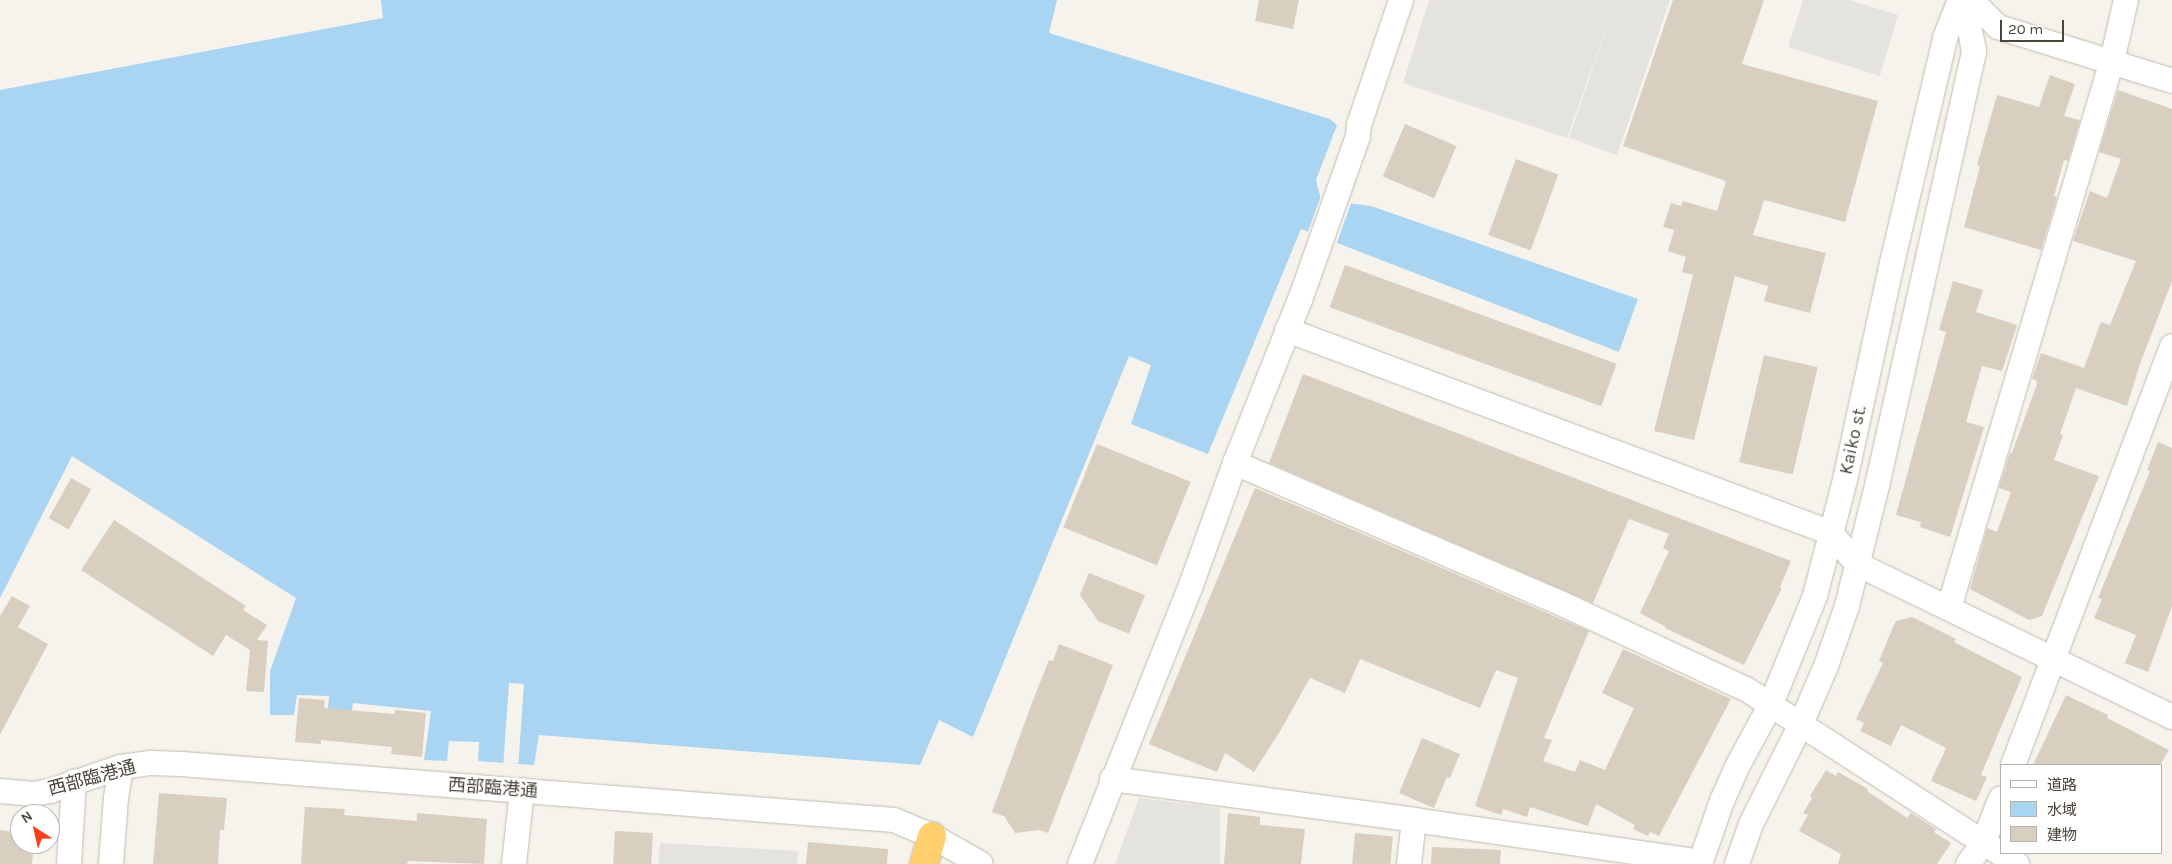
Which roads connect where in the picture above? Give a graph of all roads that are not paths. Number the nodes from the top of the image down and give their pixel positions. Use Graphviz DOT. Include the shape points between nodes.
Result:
graph roads {
  1 [pos="1401,0"];
  2 [pos="1960,0"];
  3 [pos="1964,0"];
  4 [pos="1971,0"];
  5 [pos="2126,0"];
  6 [pos="2112,61"];
  7 [pos="2172,81"];
  8 [pos="1287,330"];
  9 [pos="2172,346"];
  10 [pos="1235,462"];
  11 [pos="1831,533"];
  12 [pos="1857,564"];
  13 [pos="1949,608"];
  14 [pos="2052,658"];
  15 [pos="1771,704"];
  16 [pos="2172,717"];
  17 [pos="1801,724"];
  18 [pos="2013,764"];
  19 [pos="121,767"];
  20 [pos="1112,779"];
  21 [pos="74,781"];
  22 [pos="522,790"];
  23 [pos="0,791"];
  24 [pos="2000,800"];
  25 [pos="1414,820"];
  26 [pos="932,836"];
  27 [pos="1983,843"];
  28 [pos="2000,854"];
  29 [pos="2001,854"];
  30 [pos="1700,863"];
  31 [pos="69,864"];
  32 [pos="111,864"];
  33 [pos="514,864"];
  34 [pos="924,864"];
  35 [pos="980,864"];
  36 [pos="1080,864"];
  37 [pos="1409,864"];
  38 [pos="1737,864"];
  39 [pos="1968,864"];
  40 [pos="2017,864"];
  1 -- 8 [label="street" via="1359,131"];
  2 -- 11 [label="street, Kaiko st." via="1946,38"];
  3 -- 12 [label="street, Kaiko st." via="1974,52"];
  4 -- 6 [label="street" via="1998,27"];
  5 -- 6 [label="street"];
  6 -- 7 [label="street"];
  6 -- 13 [label="street"];
  8 -- 10 [label="street"];
  8 -- 11 [label="street"];
  9 -- 14 [label="street"];
  10 -- 15 [label="street" via="1556,601 1746,689"];
  10 -- 20 [label="street" via="1190,588"];
  11 -- 12 [label="street"];
  11 -- 15 [label="street, Kaiko st." via="1815,596"];
  12 -- 13 [label="street"];
  12 -- 17 [label="street, Kaiko st." via="1847,606"];
  13 -- 14 [label="street"];
  14 -- 16 [label="street"];
  14 -- 18 [label="street"];
  15 -- 17 [label="street"];
  15 -- 30 [label="street, Kaiko st." via="1737,767"];
  17 -- 27 [label="street"];
  17 -- 38 [label="street, Kaiko st." via="1751,824"];
  19 -- 21 [label="street, 西部臨港通"];
  19 -- 22 [label="street, 西部臨港通" via="151,763 182,764"];
  19 -- 32 [label="street"];
  20 -- 25 [label="street"];
  20 -- 36 [label="street"];
  21 -- 23 [label="street, 西部臨港通" via="32,794"];
  21 -- 31 [label="street"];
  22 -- 26 [label="street, 西部臨港通" via="894,820"];
  22 -- 33 [label="street"];
  24 -- 27 [label="street"];
  25 -- 30 [label="street"];
  25 -- 37 [label="street"];
  26 -- 34 [label="highway"];
  26 -- 35 [label="street, 西部臨港通"];
  27 -- 28 [label="street"];
  27 -- 39 [label="street"];
  29 -- 40 [label="street"];
}
